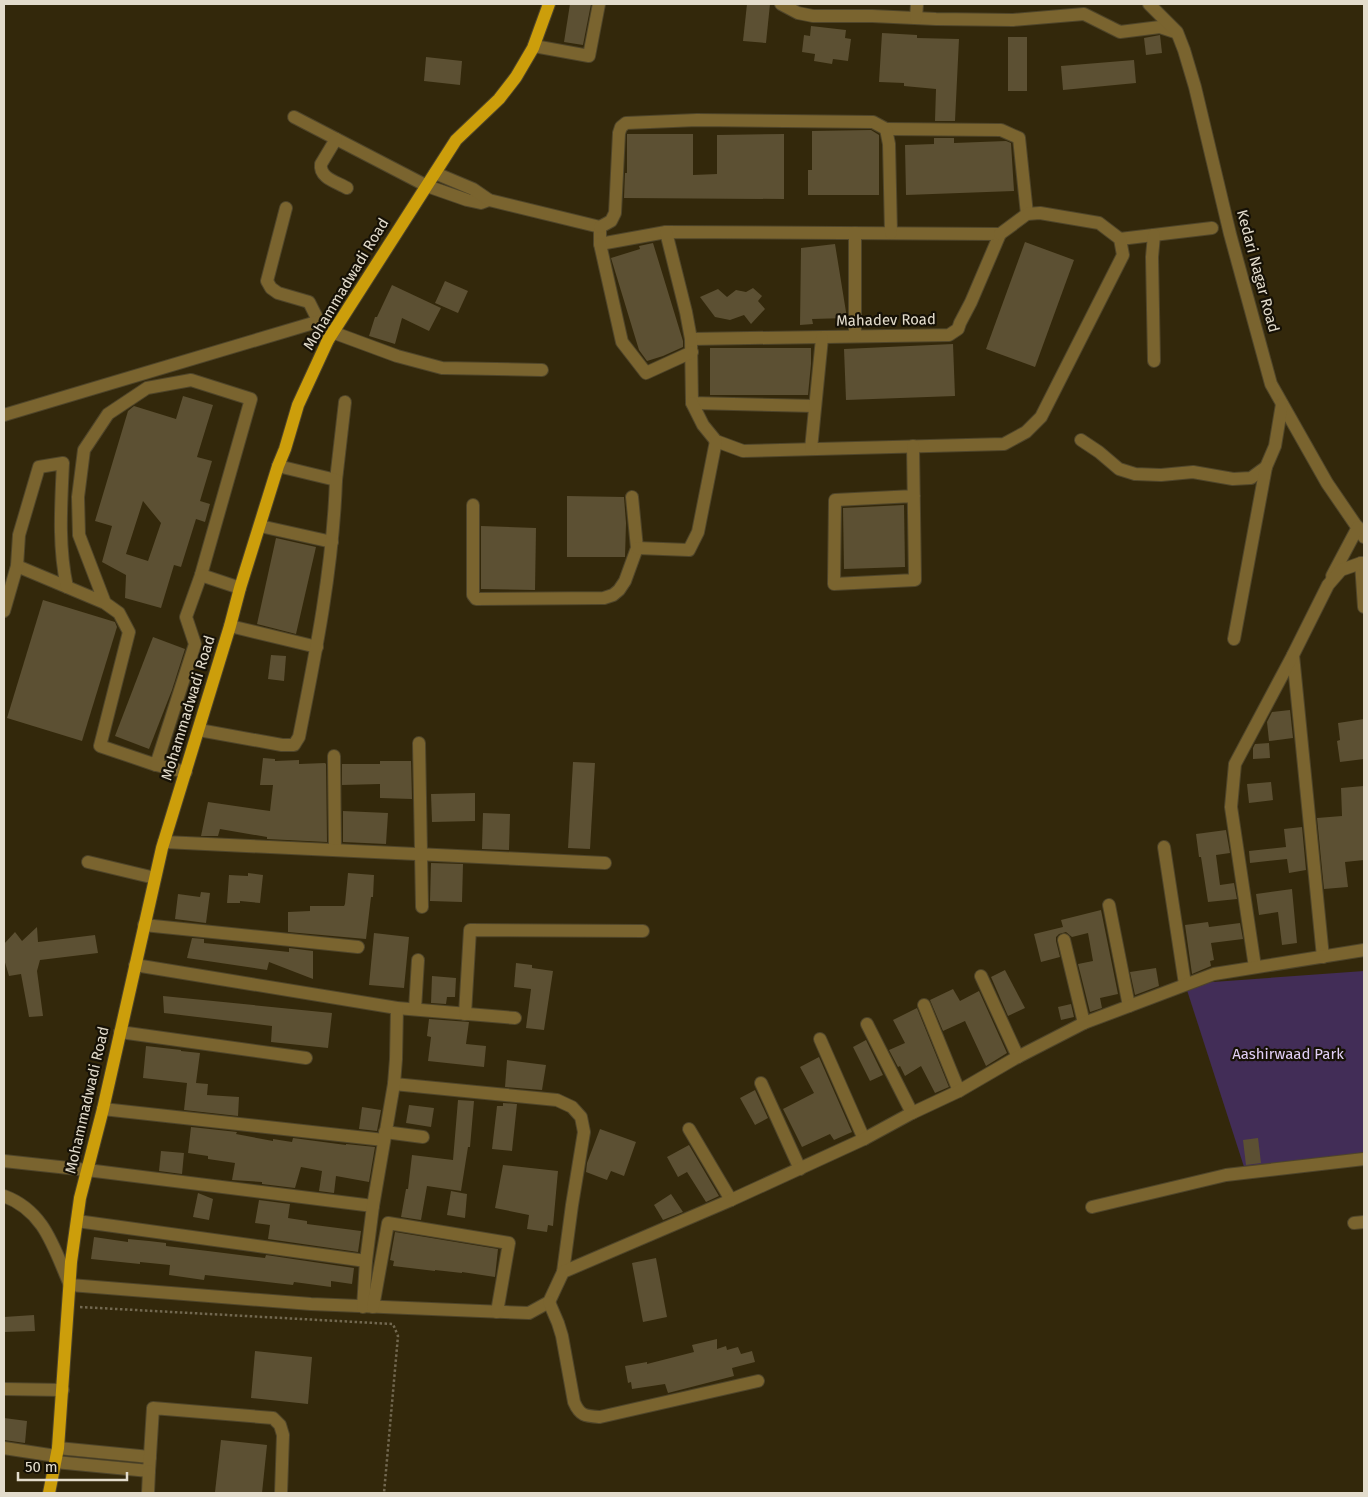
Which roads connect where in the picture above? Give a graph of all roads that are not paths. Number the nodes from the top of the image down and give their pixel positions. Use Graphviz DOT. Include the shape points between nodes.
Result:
graph roads {
  1 [pos="549,4"];
  2 [pos="599,4"];
  3 [pos="781,4"];
  4 [pos="917,4"];
  5 [pos="1149,4"];
  6 [pos="916,18"];
  7 [pos="1177,32"];
  8 [pos="534,46"];
  9 [pos="294,117"];
  10 [pos="886,129"];
  11 [pos="336,139"];
  12 [pos="435,173"];
  13 [pos="427,186"];
  14 [pos="347,188"];
  15 [pos="490,200"];
  16 [pos="286,208"];
  17 [pos="1027,214"];
  18 [pos="600,226"];
  19 [pos="1212,228"];
  20 [pos="666,232"];
  21 [pos="855,233"];
  22 [pos="892,233"];
  23 [pos="1000,234"];
  24 [pos="1154,235"];
  25 [pos="1120,239"];
  26 [pos="600,244"];
  27 [pos="320,321"];
  28 [pos="330,336"];
  29 [pos="854,336"];
  30 [pos="822,338"];
  31 [pos="692,346"];
  32 [pos="1154,361"];
  33 [pos="542,370"];
  34 [pos="345,402"];
  35 [pos="692,403"];
  36 [pos="1282,404"];
  37 [pos="815,406"];
  38 [pos="4,415"];
  39 [pos="1081,440"];
  40 [pos="716,441"];
  41 [pos="913,446"];
  42 [pos="811,449"];
  43 [pos="278,466"];
  44 [pos="1266,467"];
  45 [pos="336,480"];
  46 [pos="914,496"];
  47 [pos="632,497"];
  48 [pos="473,504"];
  49 [pos="260,526"];
  50 [pos="1361,532"];
  51 [pos="332,542"];
  52 [pos="641,548"];
  53 [pos="1363,563"];
  54 [pos="17,566"];
  55 [pos="201,575"];
  56 [pos="1328,585"];
  57 [pos="67,587"];
  58 [pos="240,588"];
  59 [pos="105,603"];
  60 [pos="1364,607"];
  61 [pos="4,611"];
  62 [pos="230,626"];
  63 [pos="1234,640"];
  64 [pos="317,647"];
  65 [pos="1293,655"];
  66 [pos="199,730"];
  67 [pos="420,743"];
  68 [pos="334,756"];
  69 [pos="156,765"];
  70 [pos="186,772"];
  71 [pos="164,842"];
  72 [pos="1164,847"];
  73 [pos="336,850"];
  74 [pos="421,854"];
  75 [pos="88,862"];
  76 [pos="605,864"];
  77 [pos="155,878"];
  78 [pos="1109,905"];
  79 [pos="422,907"];
  80 [pos="144,925"];
  81 [pos="643,931"];
  82 [pos="1064,940"];
  83 [pos="358,947"];
  84 [pos="1364,950"];
  85 [pos="1323,957"];
  86 [pos="418,960"];
  87 [pos="135,965"];
  88 [pos="1255,967"];
  89 [pos="981,976"];
  90 [pos="1185,984"];
  91 [pos="924,1005"];
  92 [pos="1129,1006"];
  93 [pos="397,1008"];
  94 [pos="414,1009"];
  95 [pos="465,1014"];
  96 [pos="515,1018"];
  97 [pos="1084,1023"];
  98 [pos="867,1024"];
  99 [pos="120,1032"];
  100 [pos="820,1039"];
  101 [pos="1018,1057"];
  102 [pos="306,1058"];
  103 [pos="761,1083"];
  104 [pos="394,1084"];
  105 [pos="959,1091"];
  106 [pos="103,1109"];
  107 [pos="912,1113"];
  108 [pos="690,1129"];
  109 [pos="384,1136"];
  110 [pos="423,1137"];
  111 [pos="864,1139"];
  112 [pos="1364,1159"];
  113 [pos="4,1161"];
  114 [pos="800,1168"];
  115 [pos="87,1170"];
  116 [pos="4,1196"];
  117 [pos="731,1200"];
  118 [pos="373,1206"];
  119 [pos="1092,1207"];
  120 [pos="77,1221"];
  121 [pos="366,1261"];
  122 [pos="563,1272"];
  123 [pos="70,1285"];
  124 [pos="549,1302"];
  125 [pos="368,1307"];
  126 [pos="497,1312"];
  127 [pos="758,1380"];
  128 [pos="4,1389"];
  129 [pos="63,1390"];
  130 [pos="4,1448"];
  131 [pos="56,1455"];
  132 [pos="150,1457"];
  133 [pos="149,1471"];
  134 [pos="49,1493"];
  135 [pos="148,1493"];
  136 [pos="280,1493"];
  1 -- 8 [label="main road, Mohammadwadi Road"];
  2 -- 8 [label="street" via="589,56"];
  3 -- 6 [label="street" via="813,16"];
  4 -- 6 [label="street"];
  5 -- 7 [label="street, Kedari Nagar Road"];
  6 -- 7 [label="street" via="1013,20 1084,14 1120,32 1160,27"];
  7 -- 36 [label="street, Kedari Nagar Road" via="1195,87 1230,234 1271,384"];
  8 -- 12 [label="main road, Mohammadwadi Road" via="499,99 456,140"];
  9 -- 11 [label="street"];
  10 -- 17 [label="street" via="1001,130 1019,138"];
  10 -- 18 [label="street" via="873,122 697,120 626,123 619,132 615,213 611,221"];
  10 -- 22 [label="street"];
  11 -- 13 [label="street"];
  11 -- 14 [label="street" via="320,169 323,175"];
  12 -- 13 [label="main road, Mohammadwadi Road"];
  12 -- 15 [label="street"];
  13 -- 15 [label="street" via="466,200 481,203"];
  13 -- 28 [label="main road, Mohammadwadi Road"];
  15 -- 18 [label="street"];
  16 -- 27 [label="street" via="267,281 278,293 309,302"];
  17 -- 23 [label="street"];
  17 -- 25 [label="street" via="1040,213 1099,224"];
  18 -- 26 [label="street, Mahadev Road"];
  19 -- 24 [label="street"];
  20 -- 21 [label="street"];
  20 -- 26 [label="street"];
  20 -- 31 [label="street"];
  21 -- 22 [label="street"];
  21 -- 29 [label="street"];
  22 -- 23 [label="street"];
  23 -- 29 [label="street, Mahadev Road" via="971,302 954,332 949,335"];
  24 -- 25 [label="street"];
  24 -- 32 [label="street"];
  25 -- 41 [label="street" via="1123,255 1041,417 1026,432 1004,444"];
  26 -- 31 [label="street, Mahadev Road" via="622,342 646,374"];
  27 -- 28 [label="street"];
  27 -- 38 [label="street"];
  28 -- 33 [label="street" via="442,368"];
  28 -- 43 [label="main road, Mohammadwadi Road" via="298,404"];
  29 -- 30 [label="street, Mahadev Road"];
  30 -- 31 [label="street, Mahadev Road"];
  30 -- 37 [label="street"];
  31 -- 35 [label="street"];
  34 -- 45 [label="street"];
  35 -- 37 [label="street"];
  35 -- 40 [label="street"];
  36 -- 44 [label="street" via="1275,446"];
  36 -- 50 [label="street, Kedari Nagar Road" via="1327,483"];
  37 -- 42 [label="street"];
  39 -- 44 [label="street" via="1119,469 1135,474 1161,476 1193,472 1233,479 1251,478"];
  40 -- 42 [label="street" via="743,451"];
  40 -- 52 [label="street" via="698,532 688,550"];
  41 -- 42 [label="street"];
  41 -- 46 [label="street"];
  43 -- 45 [label="street"];
  43 -- 49 [label="main road, Mohammadwadi Road"];
  44 -- 63 [label="street"];
  45 -- 51 [label="street"];
  46 -- 46 [label="street" via="915,580 834,584 835,500"];
  47 -- 52 [label="street"];
  48 -- 52 [label="street" via="473,595 476,599 604,598 620,590"];
  49 -- 51 [label="street"];
  49 -- 58 [label="main road, Mohammadwadi Road"];
  50 -- 56 [label="street"];
  51 -- 64 [label="street"];
  53 -- 56 [label="street" via="1341,570"];
  53 -- 60 [label="street"];
  54 -- 57 [label="street"];
  54 -- 57 [label="street" via="19,536 39,467 63,463 60,541"];
  54 -- 61 [label="street"];
  55 -- 58 [label="street"];
  55 -- 59 [label="street" via="251,398 191,380 147,388 108,414 84,450 78,497 79,535"];
  55 -- 69 [label="street" via="186,618 196,644"];
  56 -- 65 [label="street"];
  57 -- 59 [label="street"];
  58 -- 62 [label="main road, Mohammadwadi Road"];
  59 -- 69 [label="street" via="119,613 129,632 100,746"];
  62 -- 64 [label="street"];
  62 -- 66 [label="main road, Mohammadwadi Road"];
  64 -- 66 [label="street" via="299,737 294,746"];
  65 -- 85 [label="street"];
  65 -- 88 [label="street" via="1235,764 1231,807"];
  66 -- 70 [label="main road, Mohammadwadi Road"];
  67 -- 74 [label="street"];
  68 -- 73 [label="street"];
  69 -- 70 [label="street"];
  70 -- 71 [label="main road, Mohammadwadi Road"];
  71 -- 73 [label="street"];
  71 -- 77 [label="main road, Mohammadwadi Road"];
  72 -- 90 [label="street"];
  73 -- 74 [label="street"];
  74 -- 76 [label="street"];
  74 -- 79 [label="street"];
  75 -- 77 [label="street"];
  77 -- 80 [label="main road, Mohammadwadi Road"];
  78 -- 92 [label="street"];
  80 -- 83 [label="street"];
  80 -- 87 [label="main road, Mohammadwadi Road"];
  81 -- 95 [label="street" via="470,930"];
  82 -- 97 [label="street"];
  84 -- 85 [label="street"];
  85 -- 88 [label="street"];
  86 -- 94 [label="street"];
  87 -- 93 [label="street"];
  87 -- 99 [label="main road, Mohammadwadi Road"];
  88 -- 90 [label="street" via="1214,974"];
  89 -- 101 [label="street"];
  90 -- 92 [label="street"];
  91 -- 105 [label="street"];
  92 -- 97 [label="street"];
  93 -- 94 [label="street"];
  93 -- 104 [label="street"];
  94 -- 95 [label="street"];
  95 -- 96 [label="street"];
  97 -- 101 [label="street"];
  98 -- 107 [label="street"];
  99 -- 102 [label="street"];
  99 -- 106 [label="main road, Mohammadwadi Road"];
  100 -- 111 [label="street"];
  101 -- 105 [label="street"];
  103 -- 114 [label="street"];
  104 -- 109 [label="street"];
  104 -- 122 [label="street" via="557,1100 572,1107 581,1117 584,1132"];
  105 -- 107 [label="street"];
  106 -- 109 [label="street"];
  106 -- 115 [label="main road, Mohammadwadi Road"];
  107 -- 111 [label="street"];
  108 -- 117 [label="street"];
  109 -- 110 [label="street"];
  109 -- 118 [label="street"];
  111 -- 114 [label="street"];
  112 -- 119 [label="street" via="1226,1175"];
  113 -- 115 [label="street"];
  114 -- 117 [label="street"];
  115 -- 118 [label="street"];
  115 -- 120 [label="main road, Mohammadwadi Road"];
  116 -- 123 [label="street" via="29,1210 44,1227"];
  117 -- 122 [label="street"];
  118 -- 121 [label="street"];
  120 -- 121 [label="street"];
  120 -- 123 [label="main road, Mohammadwadi Road"];
  121 -- 125 [label="street"];
  122 -- 124 [label="street"];
  123 -- 125 [label="street"];
  123 -- 129 [label="main road, Mohammadwadi Road"];
  124 -- 126 [label="street" via="529,1314"];
  124 -- 127 [label="street" via="562,1336 574,1402 578,1411 587,1416 600,1417"];
  125 -- 126 [label="street"];
  125 -- 126 [label="street" via="388,1223 509,1243"];
  128 -- 129 [label="street"];
  129 -- 131 [label="main road, Mohammadwadi Road"];
  130 -- 131 [label="street"];
  131 -- 132 [label="street"];
  131 -- 133 [label="street"];
  131 -- 134 [label="main road, Mohammadwadi Road"];
  132 -- 133 [label="street"];
  132 -- 136 [label="street" via="153,1408 273,1418 283,1435"];
  133 -- 135 [label="street"];
}
